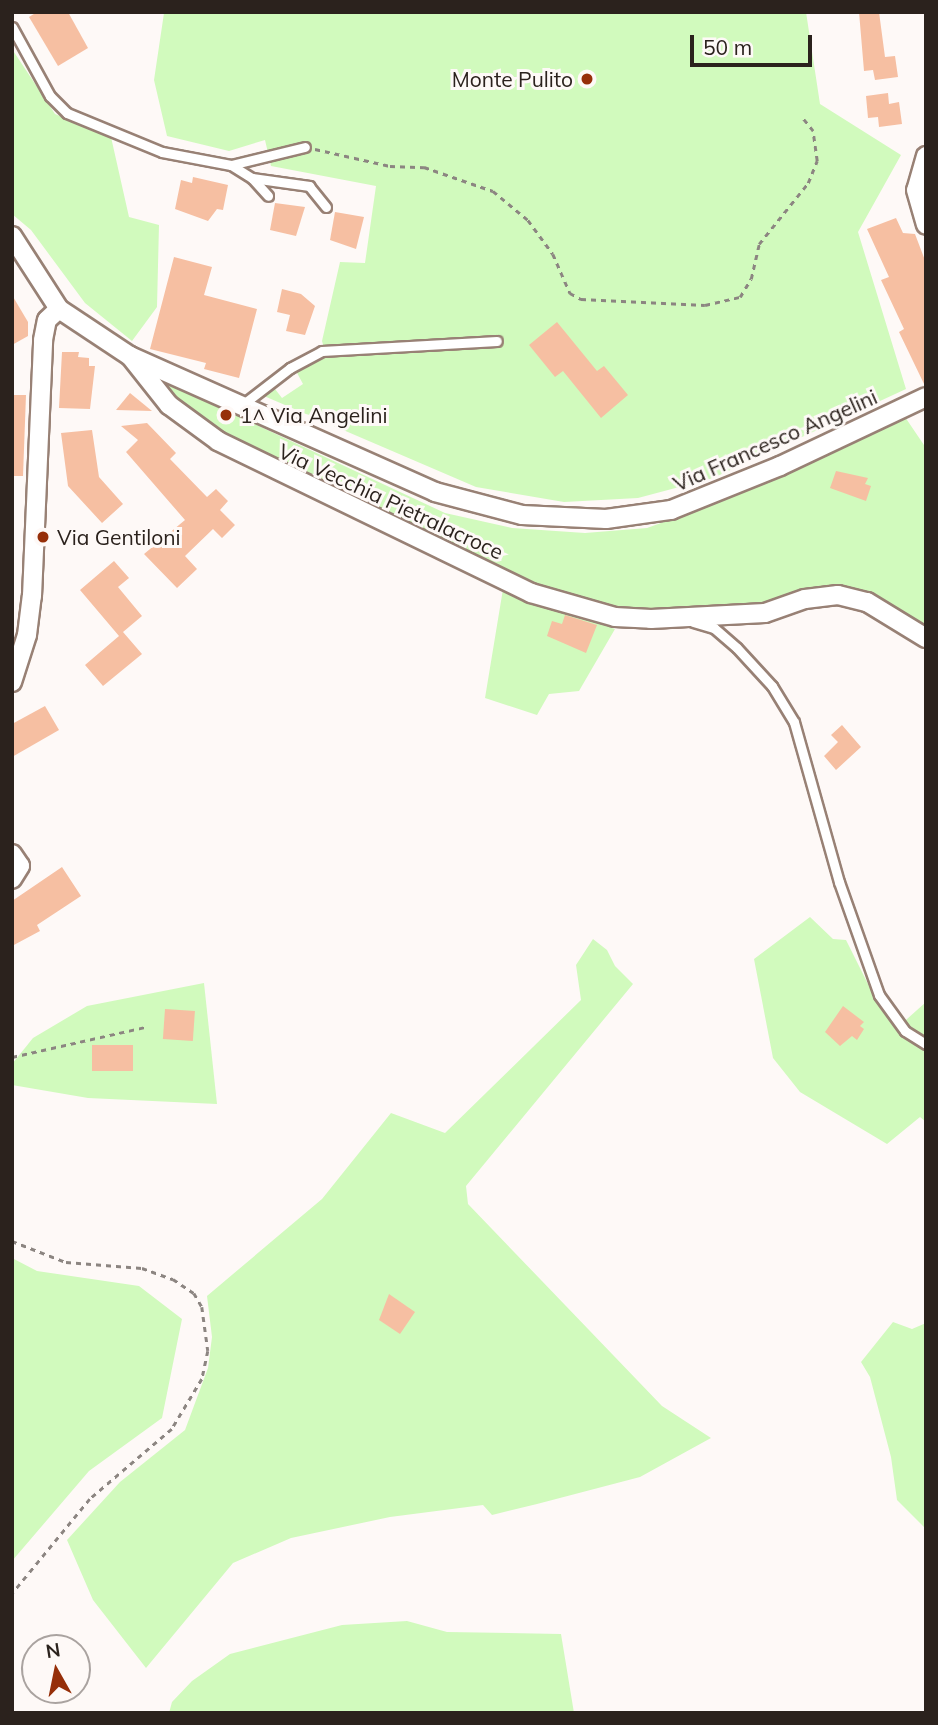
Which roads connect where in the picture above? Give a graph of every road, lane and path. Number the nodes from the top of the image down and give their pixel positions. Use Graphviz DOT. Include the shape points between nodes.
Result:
graph roads {
  1 [pos="12,27"];
  2 [pos="801,116"];
  3 [pos="305,146"];
  4 [pos="926,156"];
  5 [pos="231,165"];
  6 [pos="252,178"];
  7 [pos="268,196"];
  8 [pos="326,207"];
  9 [pos="926,225"];
  10 [pos="12,236"];
  11 [pos="59,309"];
  12 [pos="497,341"];
  13 [pos="131,356"];
  14 [pos="926,397"];
  15 [pos="242,405"];
  16 [pos="667,618"];
  17 [pos="926,638"];
  18 [pos="12,682"];
  19 [pos="12,854"];
  20 [pos="12,879"];
  21 [pos="145,1027"];
  22 [pos="926,1044"];
  23 [pos="12,1056"];
  24 [pos="12,1241"];
  25 [pos="12,1594"];
  1 -- 5 [label="lane" via="50,96 67,113 162,152"];
  2 -- 3 [label="path" via="815,141 817,161 808,183 759,244 751,279 740,297 705,305 580,299 570,293 553,254 528,220 493,191 424,167 390,166"];
  3 -- 5 [label="lane"];
  4 -- 9 [label="street" via="916,190"];
  5 -- 6 [label="lane"];
  6 -- 7 [label="lane"];
  6 -- 8 [label="lane" via="309,186"];
  10 -- 11 [label="street, Via Francesco Angelini"];
  11 -- 13 [label="street, Via Francesco Angelini"];
  11 -- 18 [label="street" via="47,320 43,340 32,596 27,635"];
  12 -- 15 [label="lane" via="323,351 290,368"];
  13 -- 15 [label="street, Via Francesco Angelini"];
  13 -- 16 [label="street, Via Vecchia Pietralacroce" via="169,405 246,458 531,593 615,617"];
  14 -- 15 [label="street, Via Francesco Angelini" via="700,502 606,519 483,508 435,492"];
  16 -- 17 [label="street, Via Vecchia Pietralacroce" via="765,612 805,599 838,595 867,602"];
  16 -- 22 [label="lane, Via Vecchia Pietralacroce" via="713,628 772,686 794,722 839,882 879,995 905,1031"];
  19 -- 20 [label="street" via="20,866"];
  21 -- 23 [label="path"];
  24 -- 25 [label="path" via="66,1262 142,1268 173,1279 194,1293 202,1307 208,1351 202,1379 172,1429 90,1499"];
}
